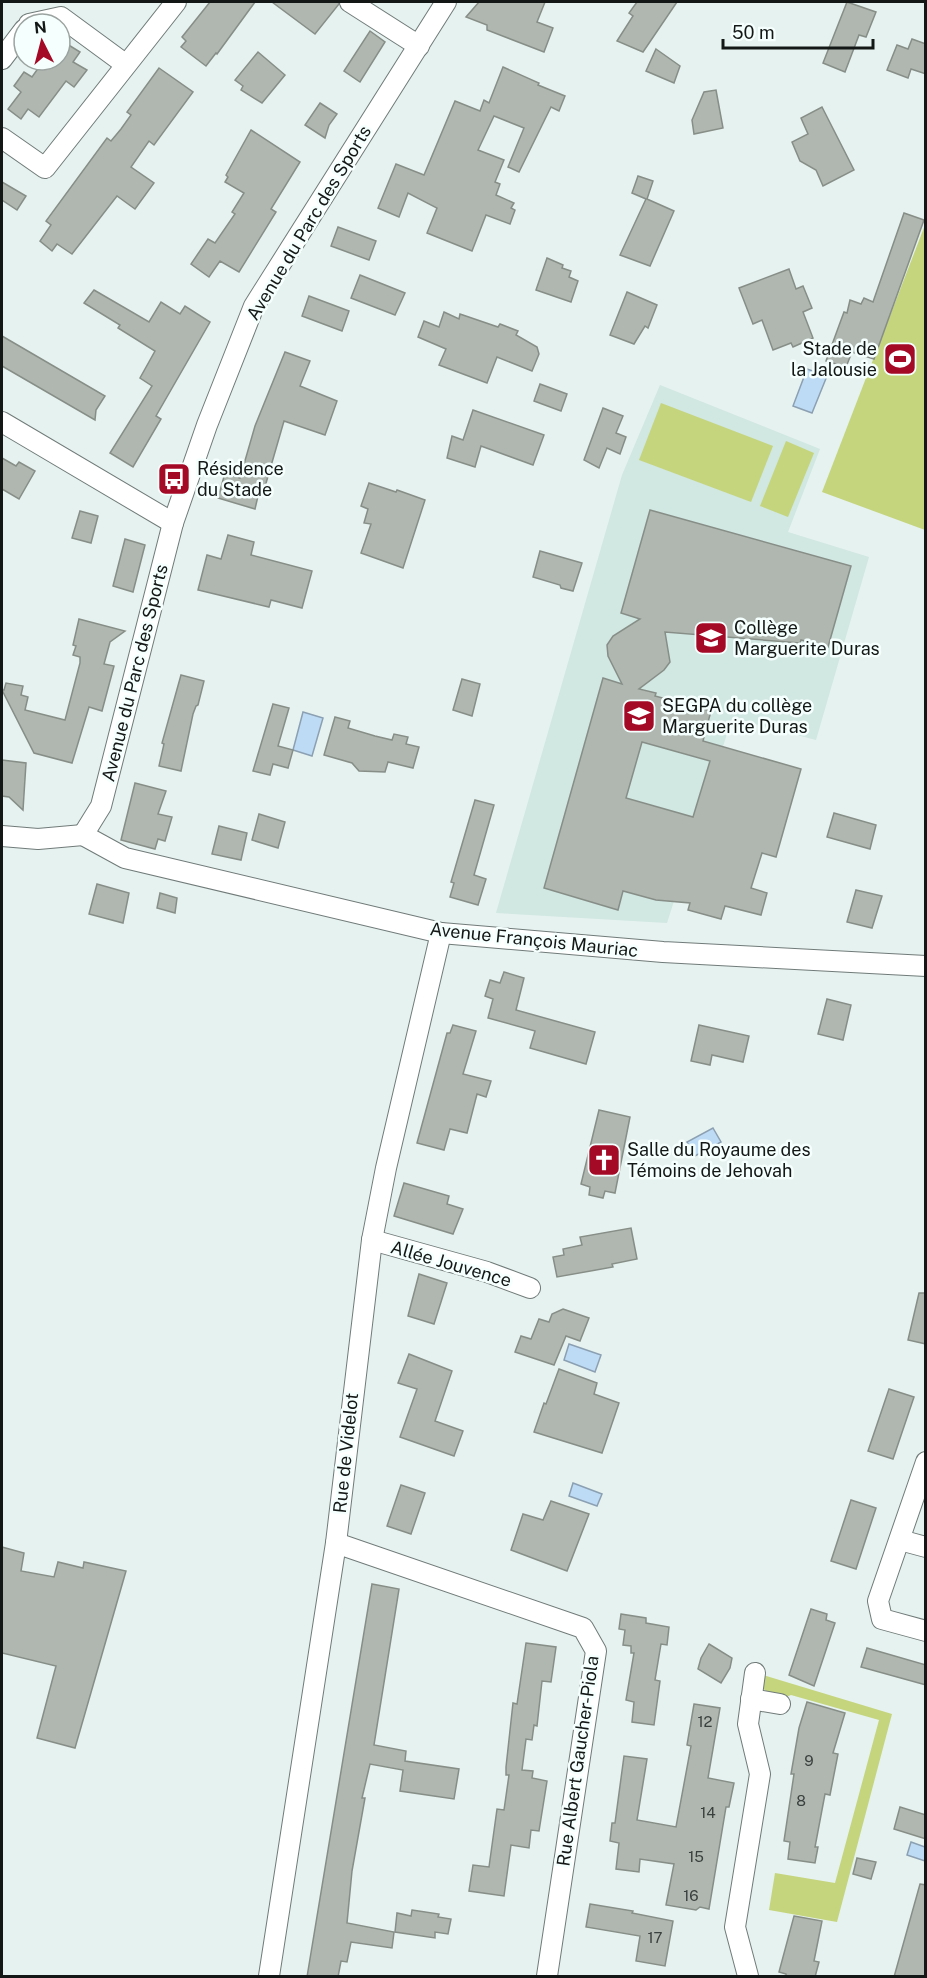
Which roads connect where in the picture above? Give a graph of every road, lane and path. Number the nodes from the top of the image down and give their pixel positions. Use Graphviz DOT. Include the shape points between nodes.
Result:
graph roads {
  1 [pos="176,2"];
  2 [pos="446,2"];
  3 [pos="358,4"];
  4 [pos="72,25"];
  5 [pos="12,46"];
  6 [pos="419,46"];
  7 [pos="2,59"];
  8 [pos="125,64"];
  9 [pos="2,138"];
  10 [pos="2,422"];
  11 [pos="173,523"];
  12 [pos="83,835"];
  13 [pos="2,836"];
  14 [pos="441,933"];
  15 [pos="926,966"];
  16 [pos="372,1240"];
  17 [pos="530,1288"];
  18 [pos="926,1462"];
  19 [pos="900,1540"];
  20 [pos="336,1543"];
  21 [pos="926,1547"];
  22 [pos="926,1630"];
  23 [pos="755,1674"];
  24 [pos="751,1699"];
  25 [pos="780,1704"];
  26 [pos="268,1977"];
  27 [pos="547,1977"];
  28 [pos="748,1977"];
  1 -- 8 [label="street"];
  2 -- 6 [label="street, Avenue du Parc des Sports"];
  3 -- 6 [label="street"];
  4 -- 8 [label="street"];
  5 -- 7 [label="street"];
  6 -- 11 [label="street, Avenue du Parc des Sports" via="254,306"];
  8 -- 9 [label="street" via="45,168"];
  10 -- 11 [label="street"];
  11 -- 12 [label="street, Avenue du Parc des Sports" via="101,806"];
  12 -- 13 [label="street" via="38,839"];
  12 -- 14 [label="street, Avenue François Mauriac" via="125,858"];
  14 -- 15 [label="street, Avenue François Mauriac" via="663,952"];
  14 -- 16 [label="street, Rue de Videlot"];
  16 -- 17 [label="street, Allée Jouvence"];
  16 -- 20 [label="street, Rue de Videlot"];
  18 -- 19 [label="street"];
  19 -- 21 [label="street"];
  19 -- 22 [label="street" via="878,1601 882,1619"];
  20 -- 26 [label="street, Rue de Videlot"];
  20 -- 27 [label="street, Rue Albert Gaucher-Piola" via="584,1628 596,1651"];
  23 -- 24 [label="street"];
  24 -- 25 [label="street"];
  24 -- 28 [label="street" via="748,1724 760,1774 735,1927"];
}
